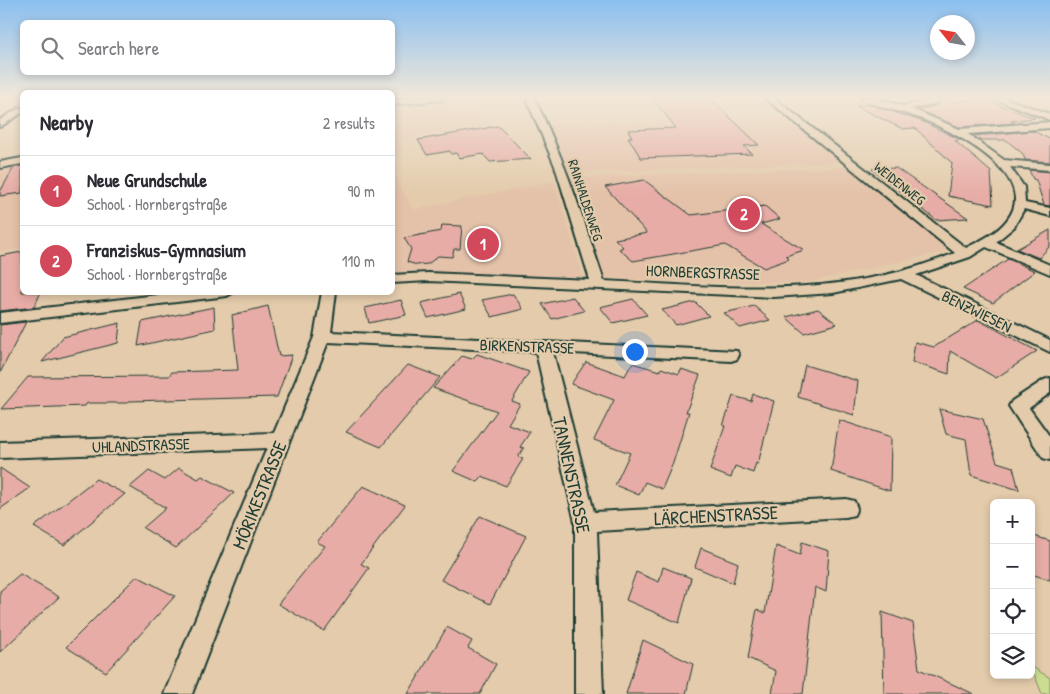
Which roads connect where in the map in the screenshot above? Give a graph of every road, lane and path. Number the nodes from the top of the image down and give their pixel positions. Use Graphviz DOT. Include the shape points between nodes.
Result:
graph roads {
  1 [pos="546,130"];
  2 [pos="810,130"];
  3 [pos="953,130"];
  4 [pos="978,130"];
  5 [pos="957,132"];
  6 [pos="20,161"];
  7 [pos="1002,163"];
  8 [pos="0,165"];
  9 [pos="1050,168"];
  10 [pos="1020,205"];
  11 [pos="1050,212"];
  12 [pos="987,243"];
  13 [pos="965,254"];
  14 [pos="1050,270"];
  15 [pos="904,275"];
  16 [pos="395,279"];
  17 [pos="598,284"];
  18 [pos="201,295"];
  19 [pos="329,295"];
  20 [pos="0,318"];
  21 [pos="322,337"];
  22 [pos="543,347"];
  23 [pos="1050,347"];
  24 [pos="731,355"];
  25 [pos="1050,384"];
  26 [pos="282,440"];
  27 [pos="0,450"];
  28 [pos="1050,452"];
  29 [pos="846,508"];
  30 [pos="586,522"];
  31 [pos="178,694"];
  32 [pos="589,694"];
  1 -- 17 [label="street, RAINHALDENWEG"];
  2 -- 13 [label="street, WEIDENWEG"];
  3 -- 5 [label="street"];
  4 -- 5 [label="street"];
  5 -- 7 [label="street"];
  6 -- 8 [label="street"];
  7 -- 9 [label="street"];
  7 -- 10 [label="street" via="1018,185"];
  10 -- 11 [label="street"];
  10 -- 12 [label="street, HORNBERGSTRASSE" via="1002,233"];
  12 -- 13 [label="street, HORNBERGSTRASSE"];
  12 -- 14 [label="street"];
  13 -- 15 [label="street, HORNBERGSTRASSE"];
  15 -- 17 [label="street, HORNBERGSTRASSE" via="810,291 764,292"];
  15 -- 23 [label="street, BENZWIESEN"];
  16 -- 17 [label="street, HORNBERGSTRASSE" via="428,277"];
  18 -- 20 [label="street"];
  19 -- 21 [label="street, MÖRIKESTRASSE"];
  21 -- 22 [label="street, BIRKENSTRASSE"];
  21 -- 26 [label="street, MÖRIKESTRASSE"];
  22 -- 24 [label="street, BIRKENSTRASSE"];
  22 -- 30 [label="street, TANNENSTRASSE"];
  25 -- 28 [label="street" via="1018,406"];
  26 -- 27 [label="street, UHLANDSTRASSE"];
  26 -- 31 [label="street, MÖRIKESTRASSE"];
  29 -- 30 [label="street, LÄRCHENSTRASSE"];
  30 -- 32 [label="street, TANNENSTRASSE"];
}
